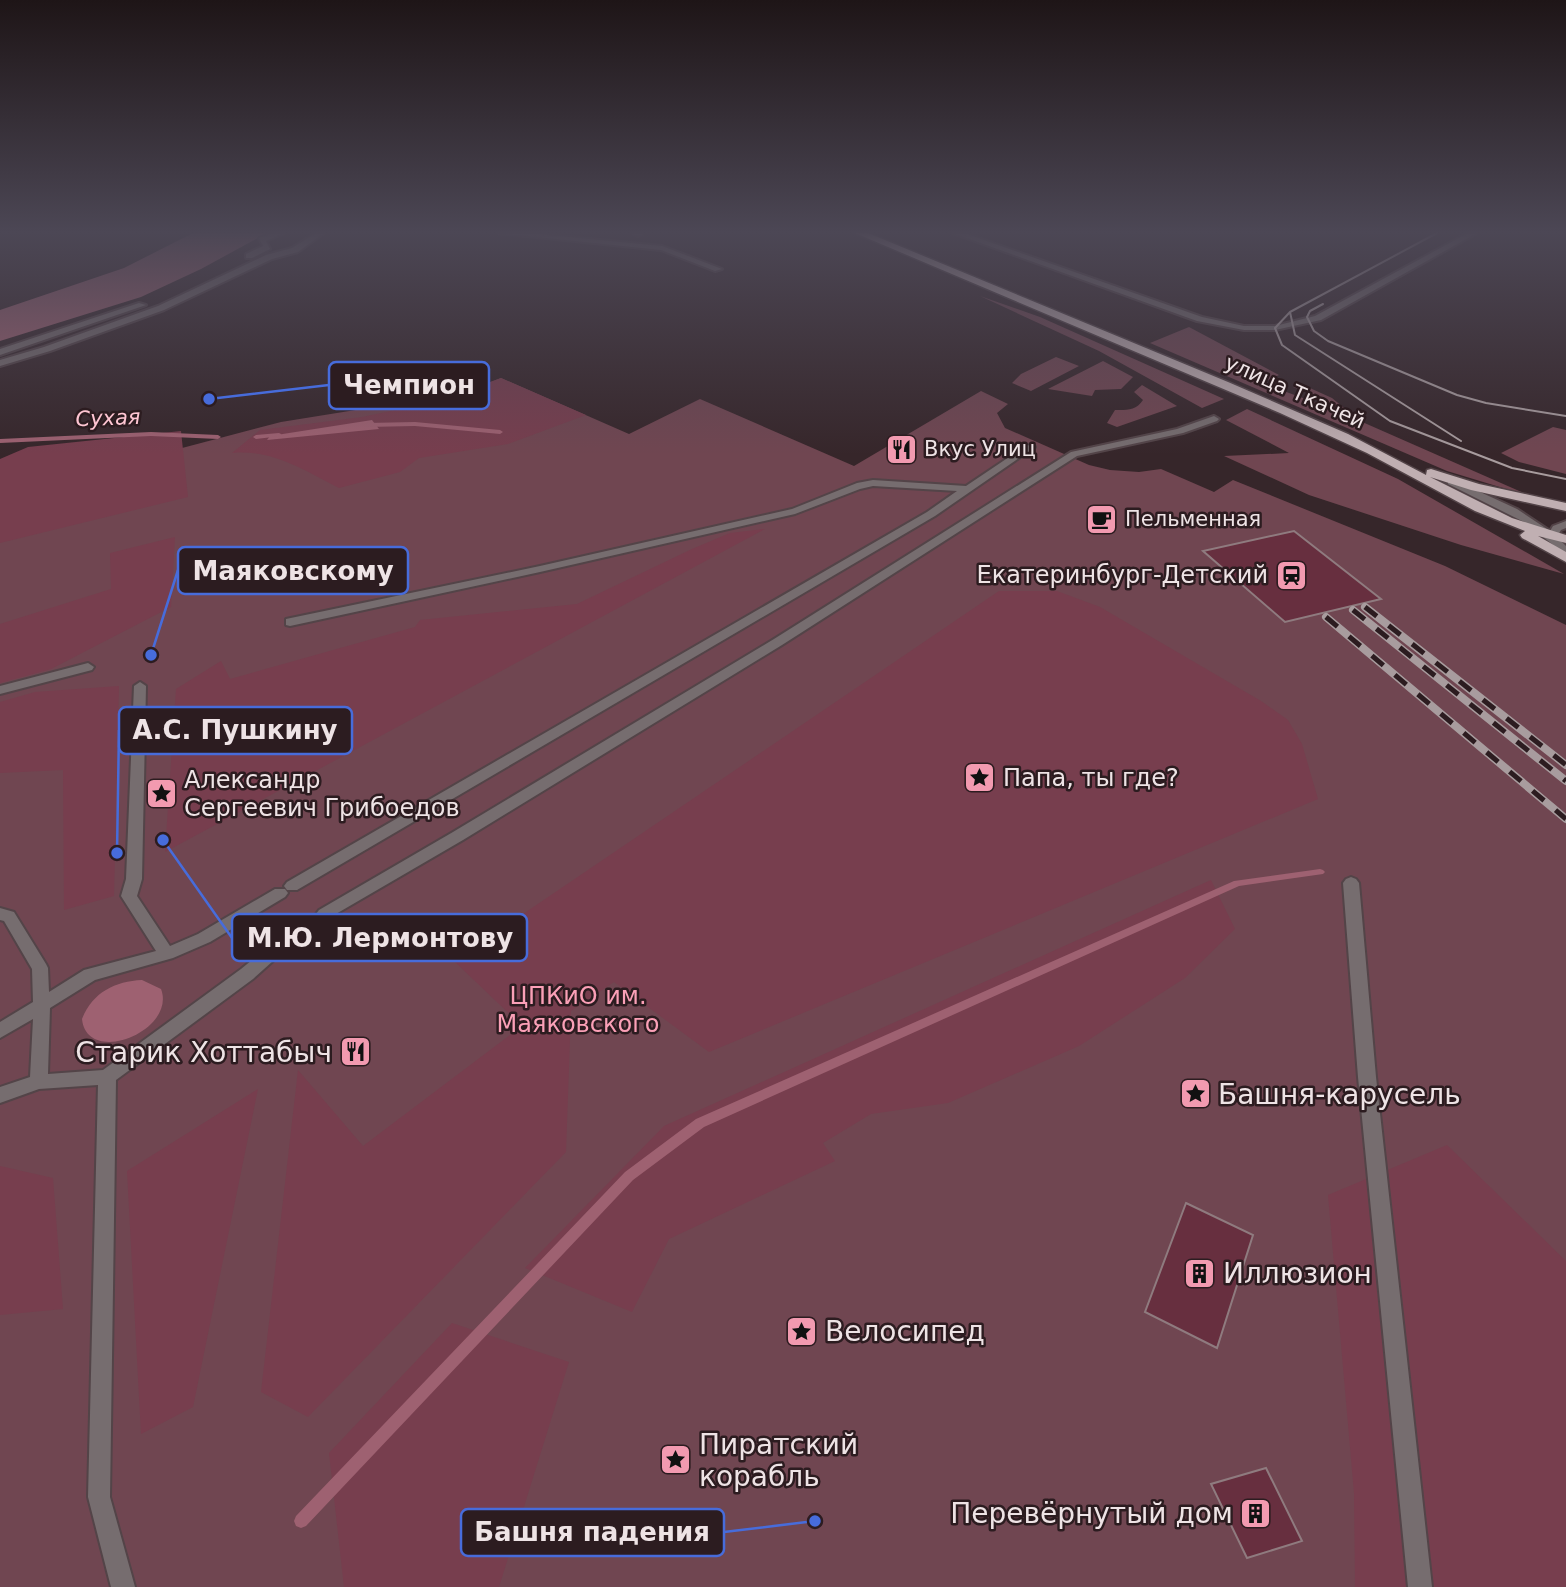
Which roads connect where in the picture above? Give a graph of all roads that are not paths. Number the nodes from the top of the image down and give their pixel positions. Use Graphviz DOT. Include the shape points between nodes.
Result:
graph roads {
  1 [pos="137,307"];
  2 [pos="163,307"];
  3 [pos="1042,307"];
  4 [pos="1169,307"];
  5 [pos="1338,307"];
  6 [pos="0,352"];
  7 [pos="0,363"];
  8 [pos="1214,419"];
  9 [pos="1030,447"];
  10 [pos="1370,449"];
  11 [pos="1444,478"];
  12 [pos="967,489"];
  13 [pos="1566,507"];
  14 [pos="1494,516"];
  15 [pos="1566,524"];
  16 [pos="1559,537"];
  17 [pos="1566,552"];
  18 [pos="1566,558"];
  19 [pos="290,621"];
  20 [pos="88,667"];
  21 [pos="139,686"];
  22 [pos="0,690"];
  23 [pos="1351,883"];
  24 [pos="0,914"];
  25 [pos="324,914"];
  26 [pos="303,927"];
  27 [pos="167,954"];
  28 [pos="43,1006"];
  29 [pos="0,1031"];
  30 [pos="107,1077"];
  31 [pos="39,1082"];
  32 [pos="0,1095"];
  33 [pos="123,1587"];
  34 [pos="1420,1587"];
  1 -- 6 [label="street"];
  2 -- 7 [label="street"];
  3 -- 10 [label="main road, улица Ткачей"];
  4 -- 5 [label="street, улица Ткачей" via="1244,328 1275,328 1318,318"];
  8 -- 25 [label="street" via="1074,454 778,642"];
  9 -- 12 [label="street"];
  10 -- 11 [label="main road"];
  10 -- 14 [label="main road, улица Ткачей"];
  11 -- 13 [label="main road"];
  11 -- 16 [label="street, улица Ткачей"];
  12 -- 19 [label="street" via="857,486 795,511"];
  12 -- 27 [label="street" via="204,938"];
  14 -- 16 [label="main road, улица Ткачей"];
  14 -- 18 [label="main road"];
  15 -- 16 [label="street" via="1557,528"];
  16 -- 17 [label="street, улица Ткачей"];
  20 -- 22 [label="street"];
  21 -- 27 [label="street" via="134,879 129,896"];
  23 -- 34 [label="street"];
  24 -- 28 [label="street" via="9,916 40,968"];
  26 -- 30 [label="street"];
  27 -- 28 [label="street" via="90,975"];
  28 -- 29 [label="street"];
  28 -- 31 [label="street"];
  30 -- 31 [label="street"];
  30 -- 33 [label="street" via="99,1497"];
  31 -- 32 [label="street"];
}
